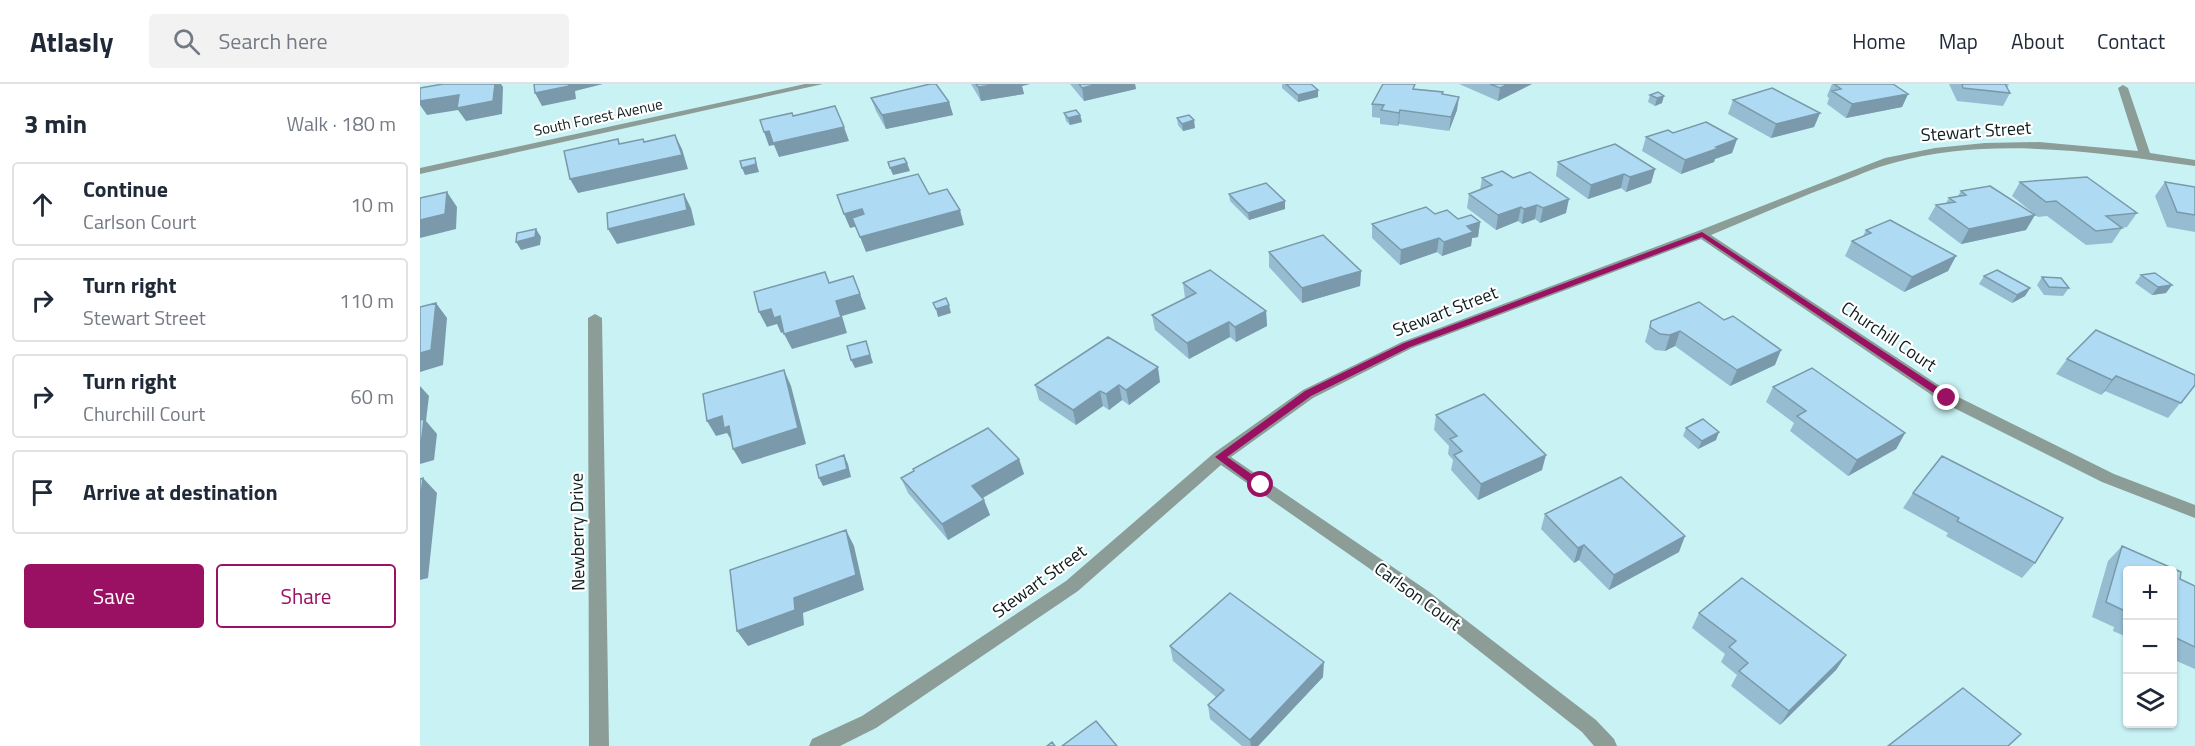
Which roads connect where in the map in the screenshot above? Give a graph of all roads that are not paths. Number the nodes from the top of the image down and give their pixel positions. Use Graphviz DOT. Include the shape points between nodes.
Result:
graph roads {
  1 [pos="818,84"];
  2 [pos="2123,88"];
  3 [pos="2145,154"];
  4 [pos="2195,164"];
  5 [pos="420,171"];
  6 [pos="1702,234"];
  7 [pos="595,318"];
  8 [pos="1220,457"];
  9 [pos="2195,512"];
  10 [pos="599,746"];
  11 [pos="819,746"];
  12 [pos="1607,746"];
  1 -- 5 [label="street, South Forest Avenue"];
  2 -- 3 [label="street"];
  3 -- 4 [label="street, Stewart Street"];
  3 -- 6 [label="street, Stewart Street" via="2039,145 1935,151 1889,160"];
  6 -- 8 [label="street, Stewart Street" via="1407,345 1308,394"];
  6 -- 9 [label="street, Churchill Court" via="1947,398 2108,478"];
  7 -- 10 [label="street, Newberry Drive"];
  8 -- 11 [label="street, Stewart Street" via="1072,586 869,722"];
  8 -- 12 [label="street, Carlson Court" via="1422,596 1589,726"];
}
